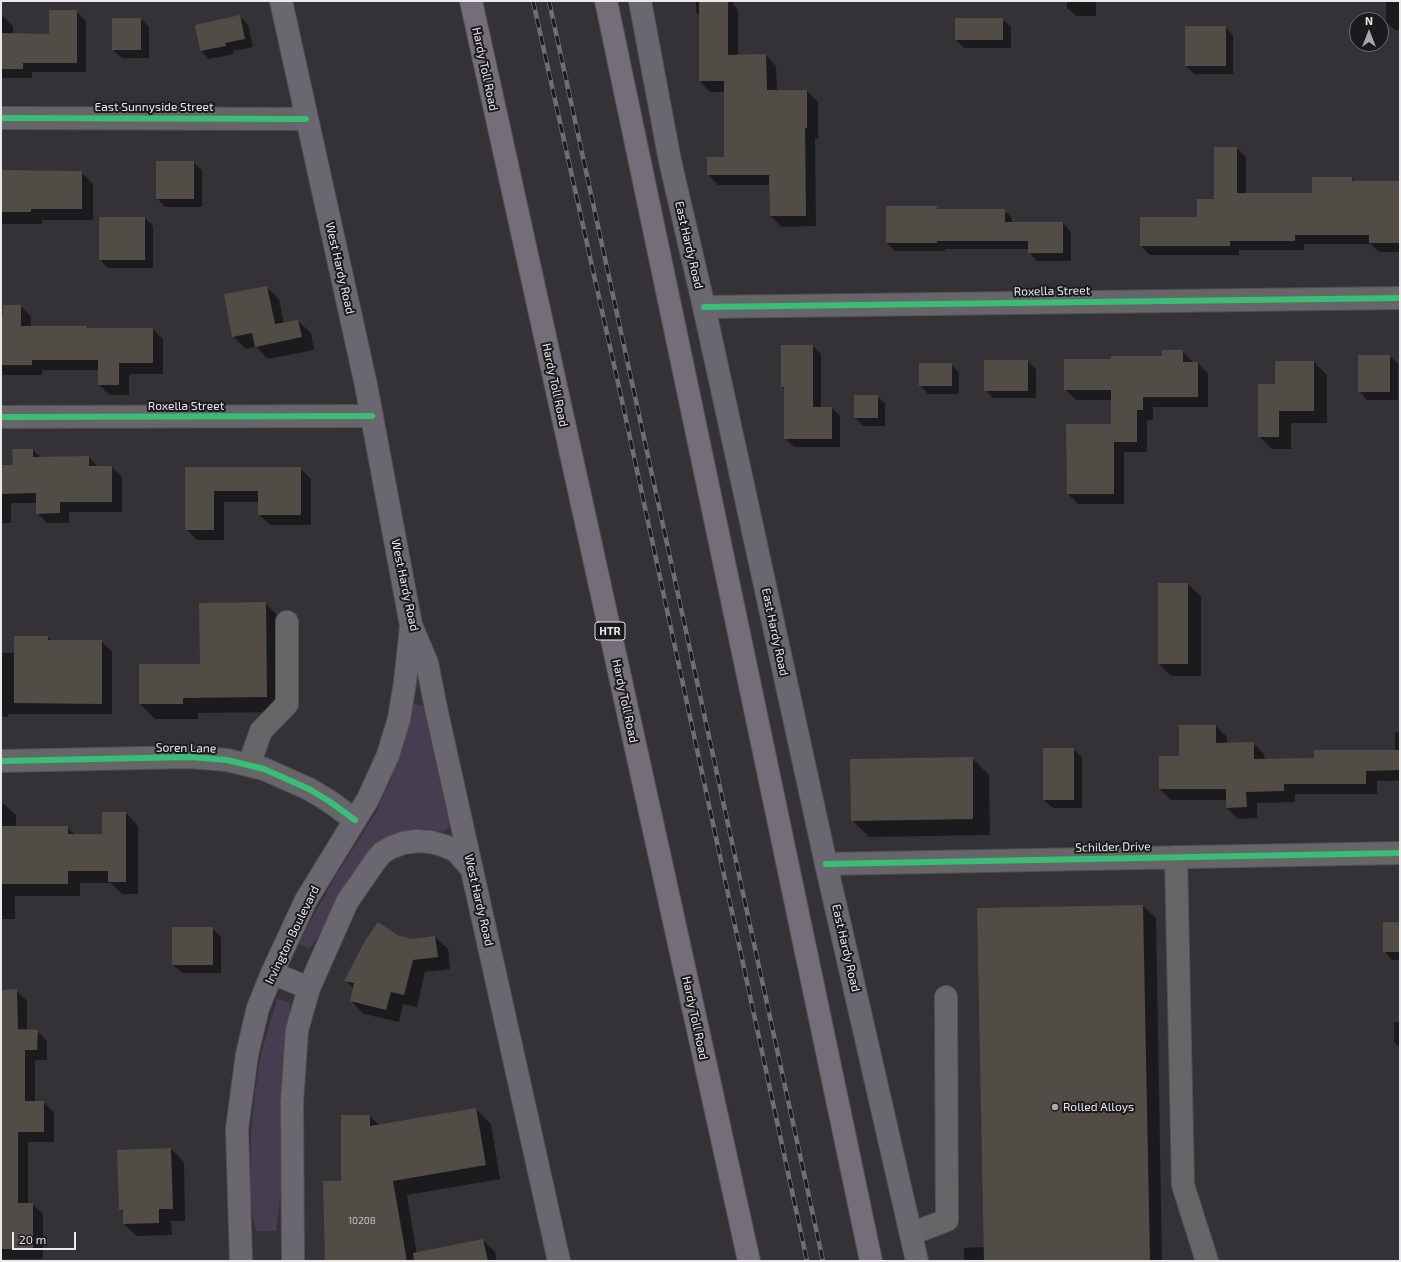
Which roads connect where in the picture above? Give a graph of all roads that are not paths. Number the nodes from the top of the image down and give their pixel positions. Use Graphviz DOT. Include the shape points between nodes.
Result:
graph roads {
  1 [pos="281,1"];
  2 [pos="470,1"];
  3 [pos="606,1"];
  4 [pos="640,1"];
  5 [pos="1,118"];
  6 [pos="306,119"];
  7 [pos="1400,298"];
  8 [pos="704,307"];
  9 [pos="372,416"];
  10 [pos="1,418"];
  11 [pos="287,622"];
  12 [pos="412,626"];
  13 [pos="1,761"];
  14 [pos="250,765"];
  15 [pos="355,820"];
  16 [pos="1400,853"];
  17 [pos="1176,857"];
  18 [pos="826,864"];
  19 [pos="472,869"];
  20 [pos="272,972"];
  21 [pos="309,988"];
  22 [pos="946,997"];
  23 [pos="911,1234"];
  24 [pos="241,1261"];
  25 [pos="293,1261"];
  26 [pos="559,1261"];
  27 [pos="749,1261"];
  28 [pos="871,1261"];
  29 [pos="917,1261"];
  30 [pos="1207,1261"];
  1 -- 6 [label="main road, West Hardy Road"];
  2 -- 27 [label="highway, Hardy Toll Road / HTR"];
  3 -- 28 [label="highway"];
  4 -- 8 [label="main road, East Hardy Road" via="670,161"];
  5 -- 6 [label="street, East Sunnyside Street"];
  6 -- 9 [label="main road, West Hardy Road"];
  7 -- 8 [label="street, Roxella Street"];
  8 -- 18 [label="main road, East Hardy Road"];
  9 -- 10 [label="street, Roxella Street"];
  9 -- 12 [label="main road, West Hardy Road"];
  11 -- 14 [label="street" via="287,704 261,731"];
  12 -- 15 [label="main road, Irvington Boulevard" via="399,719 388,755 368,799"];
  12 -- 19 [label="main road, West Hardy Road" via="427,663"];
  13 -- 14 [label="street, Soren Lane" via="190,757"];
  14 -- 15 [label="street, Soren Lane" via="308,789"];
  15 -- 20 [label="main road, Irvington Boulevard" via="306,900"];
  16 -- 17 [label="street, Schilder Drive"];
  17 -- 18 [label="street, Schilder Drive"];
  17 -- 30 [label="street" via="1183,1185"];
  18 -- 23 [label="main road, East Hardy Road"];
  19 -- 21 [label="main road" via="456,851 431,842 403,843 382,853 347,902"];
  19 -- 26 [label="main road, West Hardy Road"];
  20 -- 21 [label="main road"];
  20 -- 24 [label="main road, Irvington Boulevard" via="258,1008 247,1054 237,1129"];
  21 -- 25 [label="main road" via="297,1030 292,1102"];
  22 -- 23 [label="street" via="947,1220"];
  23 -- 29 [label="main road, East Hardy Road"];
}
